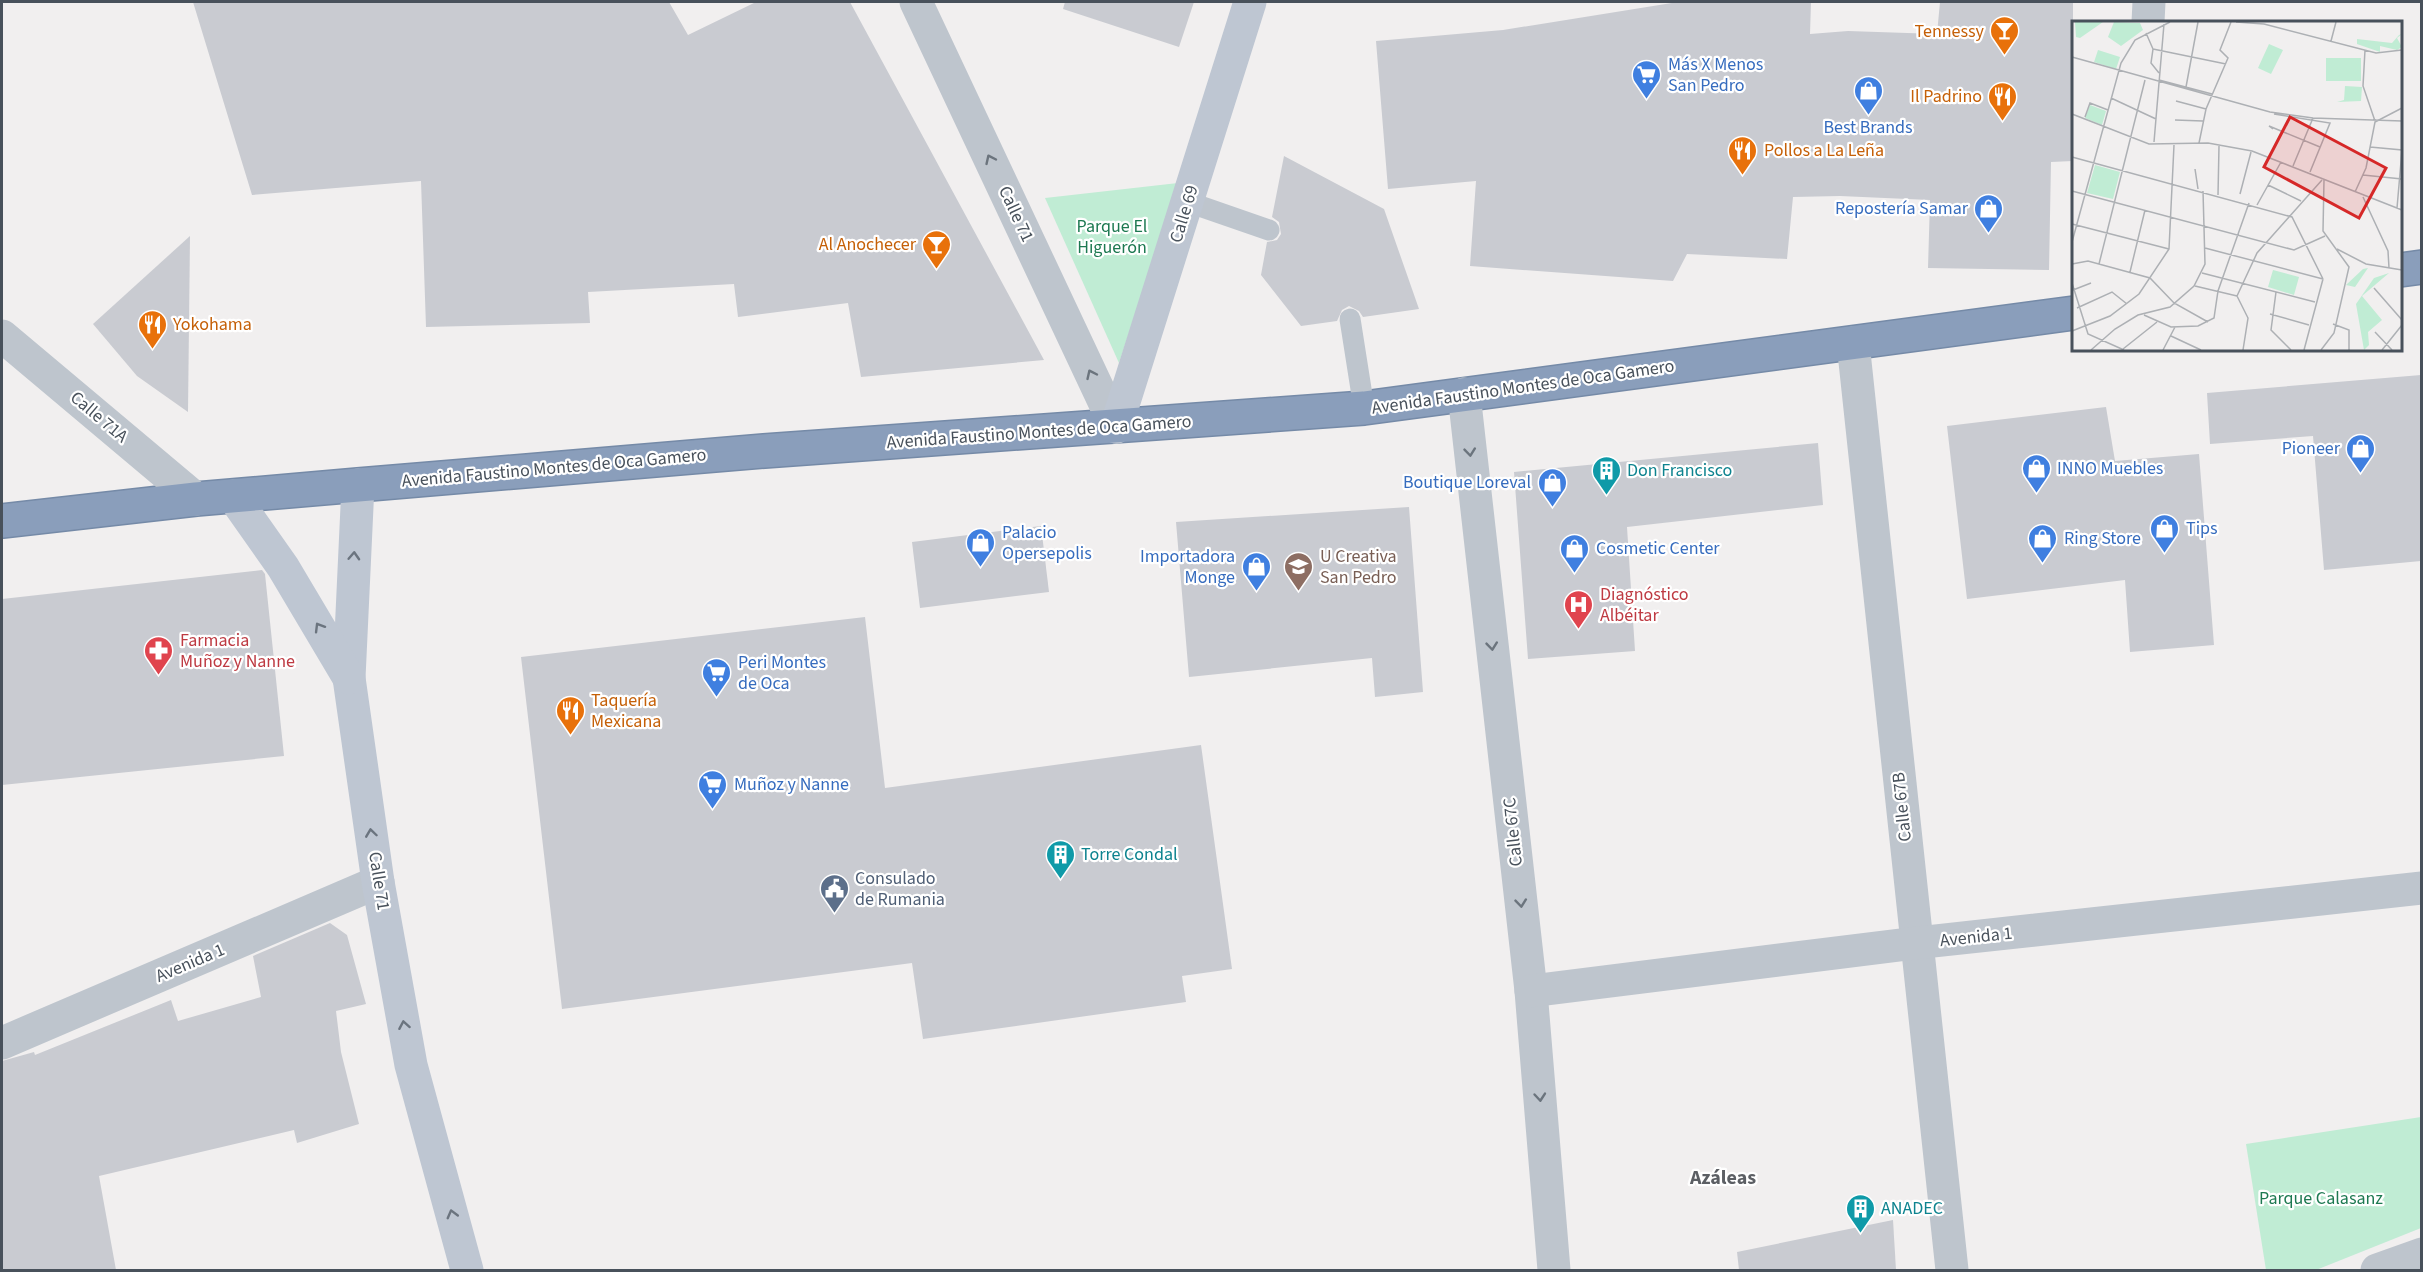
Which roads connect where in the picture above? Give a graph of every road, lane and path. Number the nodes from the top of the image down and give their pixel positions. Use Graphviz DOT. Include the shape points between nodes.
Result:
graph roads {
  1 [pos="915,2"];
  2 [pos="1250,2"];
  3 [pos="2149,2"];
  4 [pos="2148,21"];
  5 [pos="1188,202"];
  6 [pos="1269,230"];
  7 [pos="2421,267"];
  8 [pos="2402,270"];
  9 [pos="2072,313"];
  10 [pos="1350,319"];
  11 [pos="2,336"];
  12 [pos="1853,343"];
  13 [pos="1464,394"];
  14 [pos="1364,408"];
  15 [pos="1116,427"];
  16 [pos="358,484"];
  17 [pos="232,496"];
  18 [pos="196,499"];
  19 [pos="2,521"];
  20 [pos="349,678"];
  21 [pos="378,882"];
  22 [pos="2421,888"];
  23 [pos="1916,943"];
  24 [pos="1531,991"];
  25 [pos="2,1043"];
  26 [pos="2421,1254"];
  27 [pos="467,1270"];
  28 [pos="1554,1270"];
  29 [pos="1952,1270"];
  30 [pos="2377,1270"];
  15 -- 1 [label="street, Calle 71, one-way"];
  2 -- 5 [label="main road, Calle 69"];
  3 -- 4 [label="street"];
  5 -- 6 [label="lane"];
  5 -- 15 [label="main road, Calle 69"];
  7 -- 8 [label="highway"];
  9 -- 12 [label="highway, Avenida Faustino Montes de Oca Gamero"];
  10 -- 14 [label="lane"];
  11 -- 18 [label="street, Calle 71A"];
  12 -- 13 [label="highway, Avenida Faustino Montes de Oca Gamero"];
  12 -- 23 [label="street, Calle 67B"];
  13 -- 14 [label="highway, Avenida Faustino Montes de Oca Gamero"];
  13 -- 24 [label="street, Calle 67C, one-way"];
  14 -- 15 [label="highway, Avenida Faustino Montes de Oca Gamero"];
  15 -- 16 [label="highway, Avenida Faustino Montes de Oca Gamero"];
  16 -- 17 [label="highway, Avenida Faustino Montes de Oca Gamero"];
  20 -- 16 [label="main road, Calle 71, one-way"];
  17 -- 18 [label="highway, Avenida Faustino Montes de Oca Gamero"];
  20 -- 17 [label="main road, one-way" via="284,567"];
  18 -- 19 [label="highway, Avenida Faustino Montes de Oca Gamero"];
  21 -- 20 [label="main road, Calle 71, one-way"];
  21 -- 25 [label="street, Avenida 1"];
  27 -- 21 [label="main road, Calle 71, one-way" via="411,1065"];
  22 -- 23 [label="street, Avenida 1"];
  23 -- 24 [label="street, Avenida 1"];
  23 -- 29 [label="street, Calle 67B"];
  24 -- 28 [label="street, Calle 67C, one-way"];
  26 -- 30 [label="street"];
}
